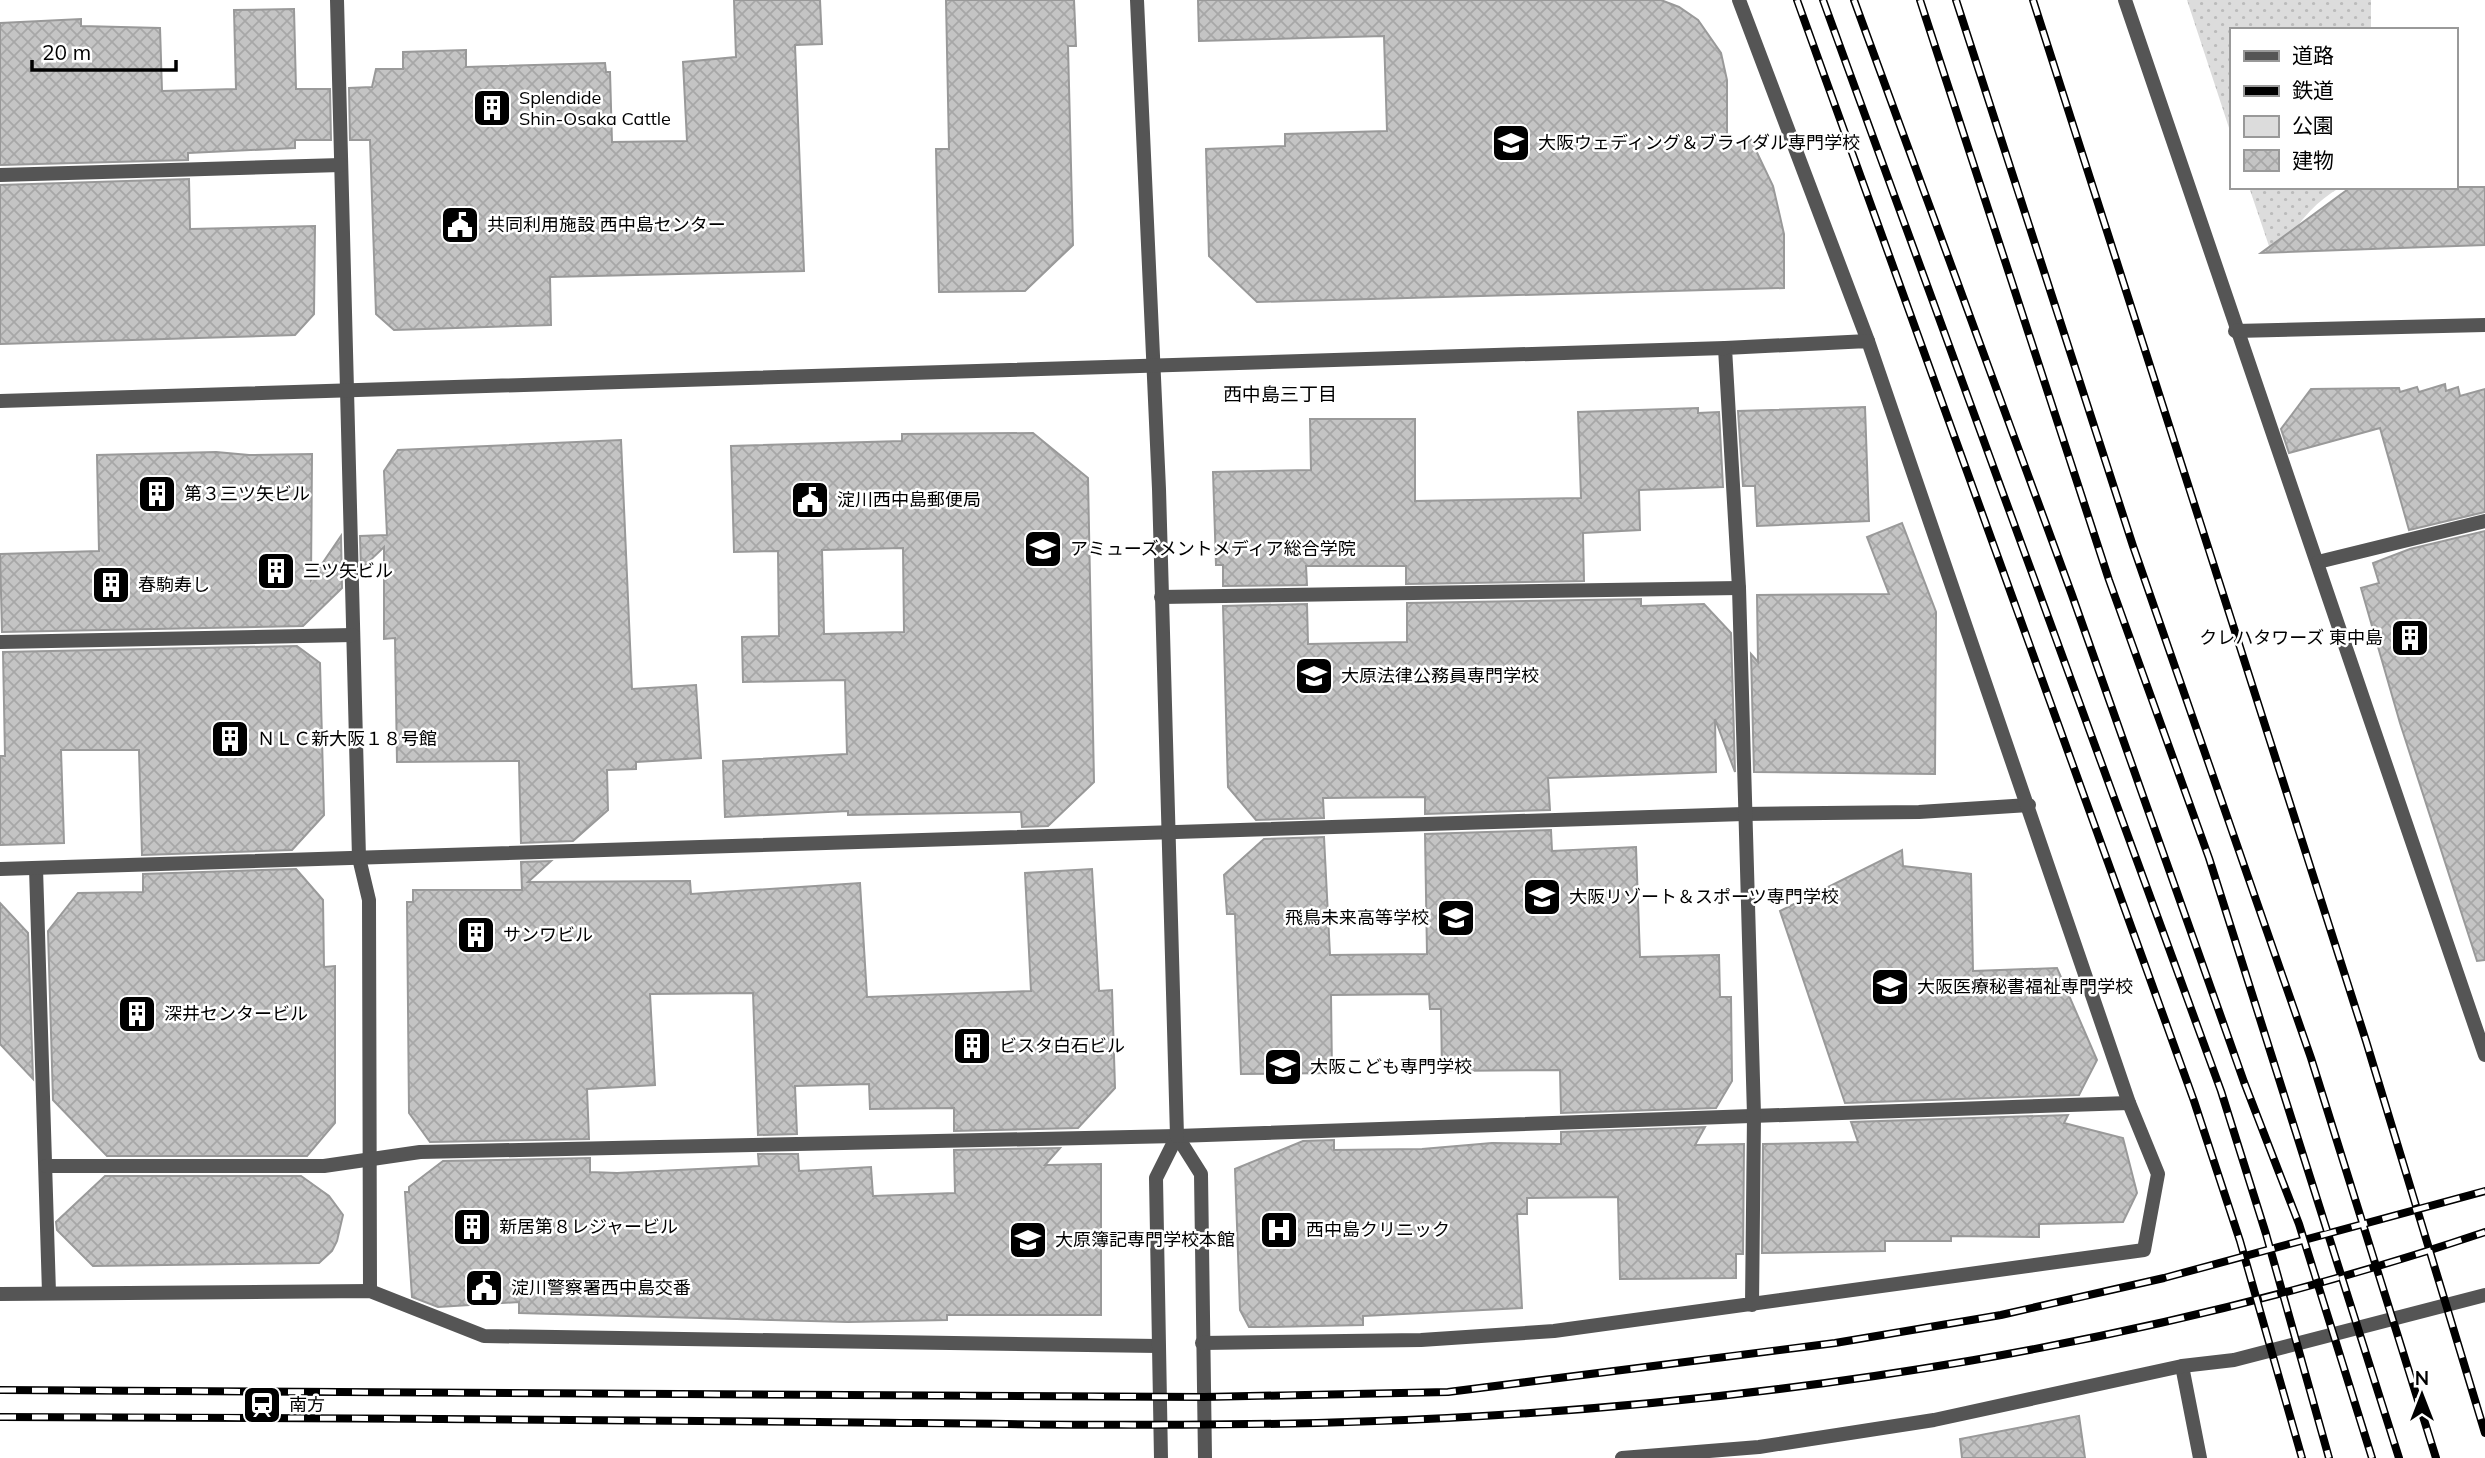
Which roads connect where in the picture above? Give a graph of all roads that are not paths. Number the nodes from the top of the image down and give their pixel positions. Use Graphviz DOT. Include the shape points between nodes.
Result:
graph roads {
  1 [pos="337,0"];
  2 [pos="1137,0"];
  3 [pos="1739,0"];
  4 [pos="2125,0"];
  5 [pos="341,165"];
  6 [pos="0,175"];
  7 [pos="2485,325"];
  8 [pos="2235,331"];
  9 [pos="1868,341"];
  10 [pos="1725,348"];
  11 [pos="1154,364"];
  12 [pos="346,392"];
  13 [pos="0,401"];
  14 [pos="2485,521"];
  15 [pos="2318,562"];
  16 [pos="1739,588"];
  17 [pos="1161,597"];
  18 [pos="353,635"];
  19 [pos="0,642"];
  20 [pos="2029,805"];
  21 [pos="1744,814"];
  22 [pos="1168,834"];
  23 [pos="359,858"];
  24 [pos="36,868"];
  25 [pos="0,869"];
  26 [pos="2485,1055"];
  27 [pos="2129,1103"];
  28 [pos="1754,1115"];
  29 [pos="1177,1136"];
  30 [pos="370,1160"];
  31 [pos="46,1166"];
  32 [pos="370,1291"];
  33 [pos="49,1293"];
  34 [pos="0,1294"];
  35 [pos="2485,1295"];
  36 [pos="1752,1305"];
  37 [pos="1202,1343"];
  38 [pos="1158,1346"];
  39 [pos="2182,1366"];
  40 [pos="1759,1452"];
  41 [pos="1161,1458"];
  42 [pos="1205,1458"];
  43 [pos="1622,1458"];
  44 [pos="2200,1458"];
  1 -- 5 [label="street"];
  2 -- 11 [label="street"];
  3 -- 9 [label="street"];
  4 -- 8 [label="street"];
  5 -- 6 [label="street"];
  5 -- 12 [label="street"];
  7 -- 8 [label="street"];
  8 -- 15 [label="street"];
  9 -- 10 [label="street"];
  9 -- 20 [label="street"];
  10 -- 11 [label="street"];
  10 -- 16 [label="street"];
  11 -- 12 [label="street"];
  11 -- 17 [label="street"];
  12 -- 13 [label="street"];
  12 -- 18 [label="street"];
  14 -- 15 [label="street"];
  15 -- 26 [label="street"];
  16 -- 17 [label="street"];
  16 -- 21 [label="street"];
  17 -- 22 [label="street"];
  18 -- 19 [label="street"];
  18 -- 23 [label="street"];
  20 -- 21 [label="street" via="1919,812"];
  20 -- 27 [label="street"];
  21 -- 22 [label="street"];
  21 -- 28 [label="street"];
  22 -- 23 [label="street"];
  22 -- 29 [label="street"];
  23 -- 24 [label="street"];
  23 -- 30 [label="street" via="369,901"];
  24 -- 25 [label="street"];
  24 -- 31 [label="street"];
  27 -- 28 [label="street"];
  27 -- 36 [label="street" via="2158,1174 2144,1250"];
  28 -- 29 [label="street"];
  28 -- 36 [label="street"];
  29 -- 30 [label="street" via="420,1152"];
  29 -- 37 [label="street" via="1201,1174"];
  29 -- 38 [label="street" via="1156,1178"];
  30 -- 31 [label="street" via="324,1166"];
  30 -- 32 [label="street"];
  31 -- 33 [label="street"];
  32 -- 33 [label="street"];
  32 -- 38 [label="street" via="484,1336"];
  33 -- 34 [label="street"];
  35 -- 39 [label="street" via="2234,1360"];
  36 -- 37 [label="street" via="1554,1331 1421,1340"];
  37 -- 42 [label="street"];
  38 -- 41 [label="street"];
  39 -- 40 [label="street" via="1934,1420"];
  39 -- 44 [label="street"];
  40 -- 43 [label="street"];
}
